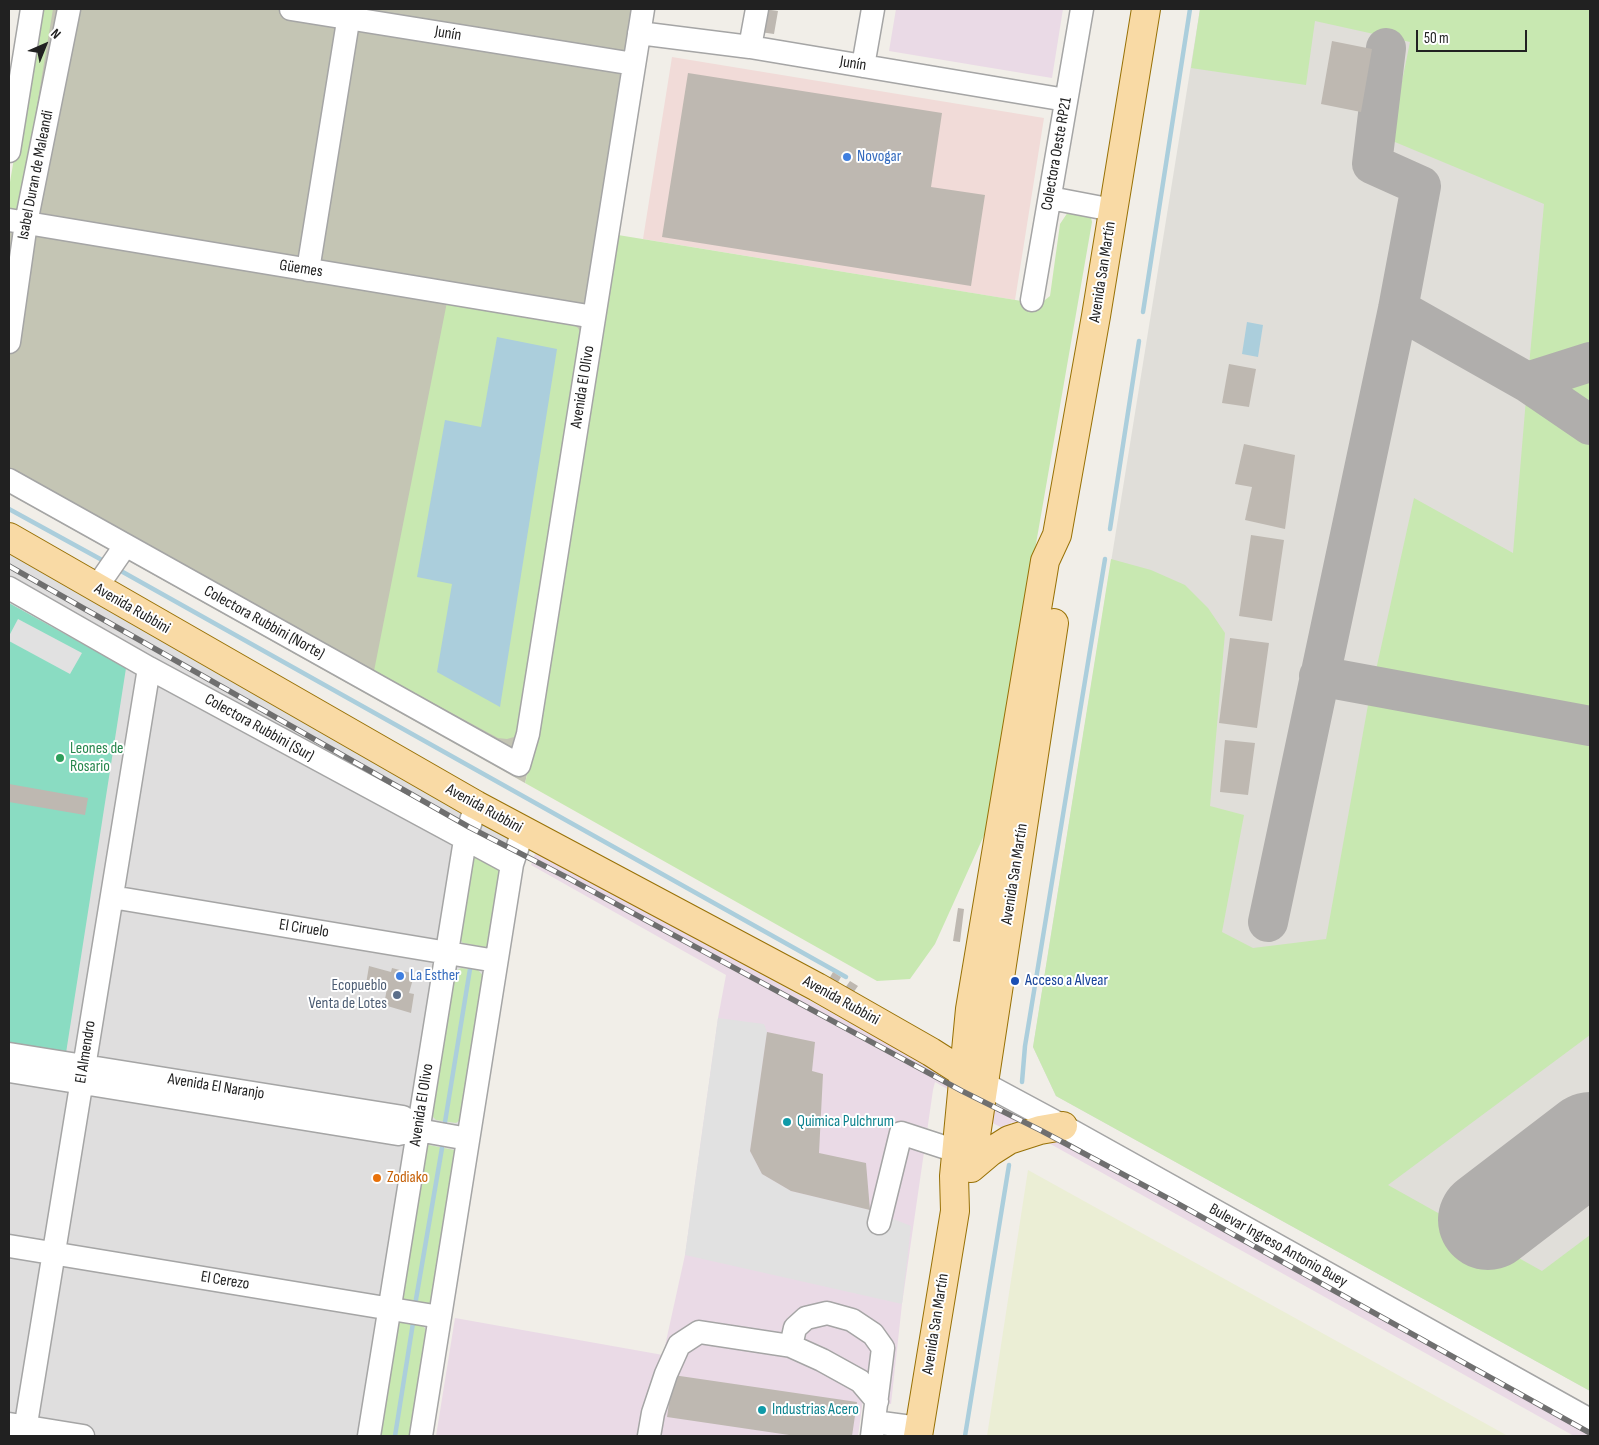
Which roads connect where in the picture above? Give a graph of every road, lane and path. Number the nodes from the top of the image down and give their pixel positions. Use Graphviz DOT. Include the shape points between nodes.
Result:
graph roads {
  1 [pos="32,9"];
  2 [pos="69,9"];
  3 [pos="291,9"];
  4 [pos="643,9"];
  5 [pos="757,9"];
  6 [pos="873,9"];
  7 [pos="1082,9"];
  8 [pos="1146,9"];
  9 [pos="349,13"];
  10 [pos="639,33"];
  11 [pos="750,47"];
  12 [pos="634,64"];
  13 [pos="863,66"];
  14 [pos="1066,100"];
  15 [pos="9,151"];
  16 [pos="1050,198"];
  17 [pos="1113,210"];
  18 [pos="17,222"];
  19 [pos="308,270"];
  20 [pos="1032,300"];
  21 [pos="594,317"];
  22 [pos="9,342"];
  23 [pos="9,480"];
  24 [pos="9,537"];
  25 [pos="126,546"];
  26 [pos="9,588"];
  27 [pos="96,588"];
  28 [pos="149,668"];
  29 [pos="519,765"];
  30 [pos="476,805"];
  31 [pos="523,831"];
  32 [pos="464,840"];
  33 [pos="512,864"];
  34 [pos="112,897"];
  35 [pos="446,952"];
  36 [pos="496,961"];
  37 [pos="9,1054"];
  38 [pos="9,1071"];
  39 [pos="83,1074"];
  40 [pos="974,1078"];
  41 [pos="1063,1126"];
  42 [pos="418,1130"];
  43 [pos="468,1138"];
  44 [pos="964,1160"];
  45 [pos="879,1223"];
  46 [pos="9,1246"];
  47 [pos="53,1254"];
  48 [pos="389,1307"];
  49 [pos="440,1316"];
  50 [pos="791,1346"];
  51 [pos="875,1420"];
  52 [pos="1590,1420"];
  53 [pos="19,1429"];
  54 [pos="919,1432"];
  55 [pos="83,1436"];
  56 [pos="369,1436"];
  57 [pos="421,1436"];
  58 [pos="649,1436"];
  1 -- 15 [label="street, Isabel Duran de Maleandi"];
  2 -- 18 [label="street, Isabel Duran de Maleandi"];
  3 -- 9 [label="street, Junín"];
  4 -- 10 [label="street, Avenida El Olivo"];
  5 -- 11 [label="street"];
  6 -- 13 [label="street"];
  7 -- 14 [label="street, Colectora Oeste RP21"];
  8 -- 17 [label="main road, Avenida San Martín"];
  9 -- 12 [label="street, Junín"];
  9 -- 19 [label="street"];
  10 -- 11 [label="street, Junín"];
  10 -- 12 [label="street, Avenida El Olivo"];
  11 -- 13 [label="street, Junín"];
  12 -- 21 [label="street, Avenida El Olivo"];
  13 -- 14 [label="street, Junín"];
  14 -- 16 [label="street, Colectora Oeste RP21"];
  16 -- 17 [label="street"];
  16 -- 20 [label="street, Colectora Oeste RP21"];
  17 -- 40 [label="main road, Avenida San Martín" via="1057,535 1045,561 970,1009"];
  18 -- 19 [label="street, Güemes"];
  18 -- 22 [label="street, Isabel Duran de Maleandi"];
  19 -- 21 [label="street, Güemes"];
  21 -- 29 [label="street, Avenida El Olivo" via="528,734"];
  23 -- 25 [label="street, Colectora Rubbini (Norte)"];
  24 -- 27 [label="main road, Avenida Rubbini"];
  25 -- 27 [label="street"];
  25 -- 29 [label="street, Colectora Rubbini (Norte)"];
  26 -- 28 [label="street, Colectora Rubbini (Sur)"];
  27 -- 30 [label="main road, Avenida Rubbini"];
  28 -- 32 [label="street, Colectora Rubbini (Sur)"];
  28 -- 34 [label="street, El Almendro"];
  30 -- 31 [label="main road, Avenida Rubbini"];
  30 -- 32 [label="street, Avenida El Olivo"];
  31 -- 33 [label="street"];
  31 -- 40 [label="main road, Avenida Rubbini" via="816,987"];
  32 -- 33 [label="street, Colectora Rubbini (Sur)"];
  32 -- 35 [label="street, Avenida El Olivo"];
  33 -- 36 [label="street"];
  34 -- 35 [label="street, El Ciruelo"];
  34 -- 39 [label="street, El Almendro"];
  35 -- 36 [label="street, El Ciruelo"];
  35 -- 42 [label="street, Avenida El Olivo"];
  36 -- 43 [label="street"];
  37 -- 39 [label="street, Avenida El Naranjo"];
  38 -- 39 [label="street, Avenida El Naranjo"];
  39 -- 42 [label="street, Avenida El Naranjo" via="402,1117"];
  39 -- 47 [label="street, El Almendro"];
  40 -- 41 [label="street, Bulevar Ingreso Antonio Buey"];
  40 -- 44 [label="main road, Avenida San Martín"];
  41 -- 44 [label="main road" via="1009,1140 990,1152"];
  41 -- 52 [label="street, Bulevar Ingreso Antonio Buey"];
  42 -- 43 [label="street, Avenida El Naranjo"];
  42 -- 48 [label="street, Avenida El Olivo"];
  43 -- 49 [label="street"];
  44 -- 45 [label="street" via="901,1133"];
  44 -- 54 [label="main road, Avenida San Martín" via="954,1176 955,1211"];
  46 -- 47 [label="street, El Cerezo"];
  47 -- 48 [label="street, El Cerezo"];
  47 -- 53 [label="street, El Almendro"];
  48 -- 49 [label="street, El Cerezo"];
  48 -- 56 [label="street, Avenida El Olivo"];
  49 -- 57 [label="street"];
  50 -- 51 [label="street" via="860,1381"];
  50 -- 51 [label="street" via="794,1328 806,1318 828,1313 852,1320 873,1334 883,1348"];
  50 -- 58 [label="street" via="698,1332 679,1345 653,1413"];
  51 -- 54 [label="street"];
  53 -- 55 [label="street"];
}
